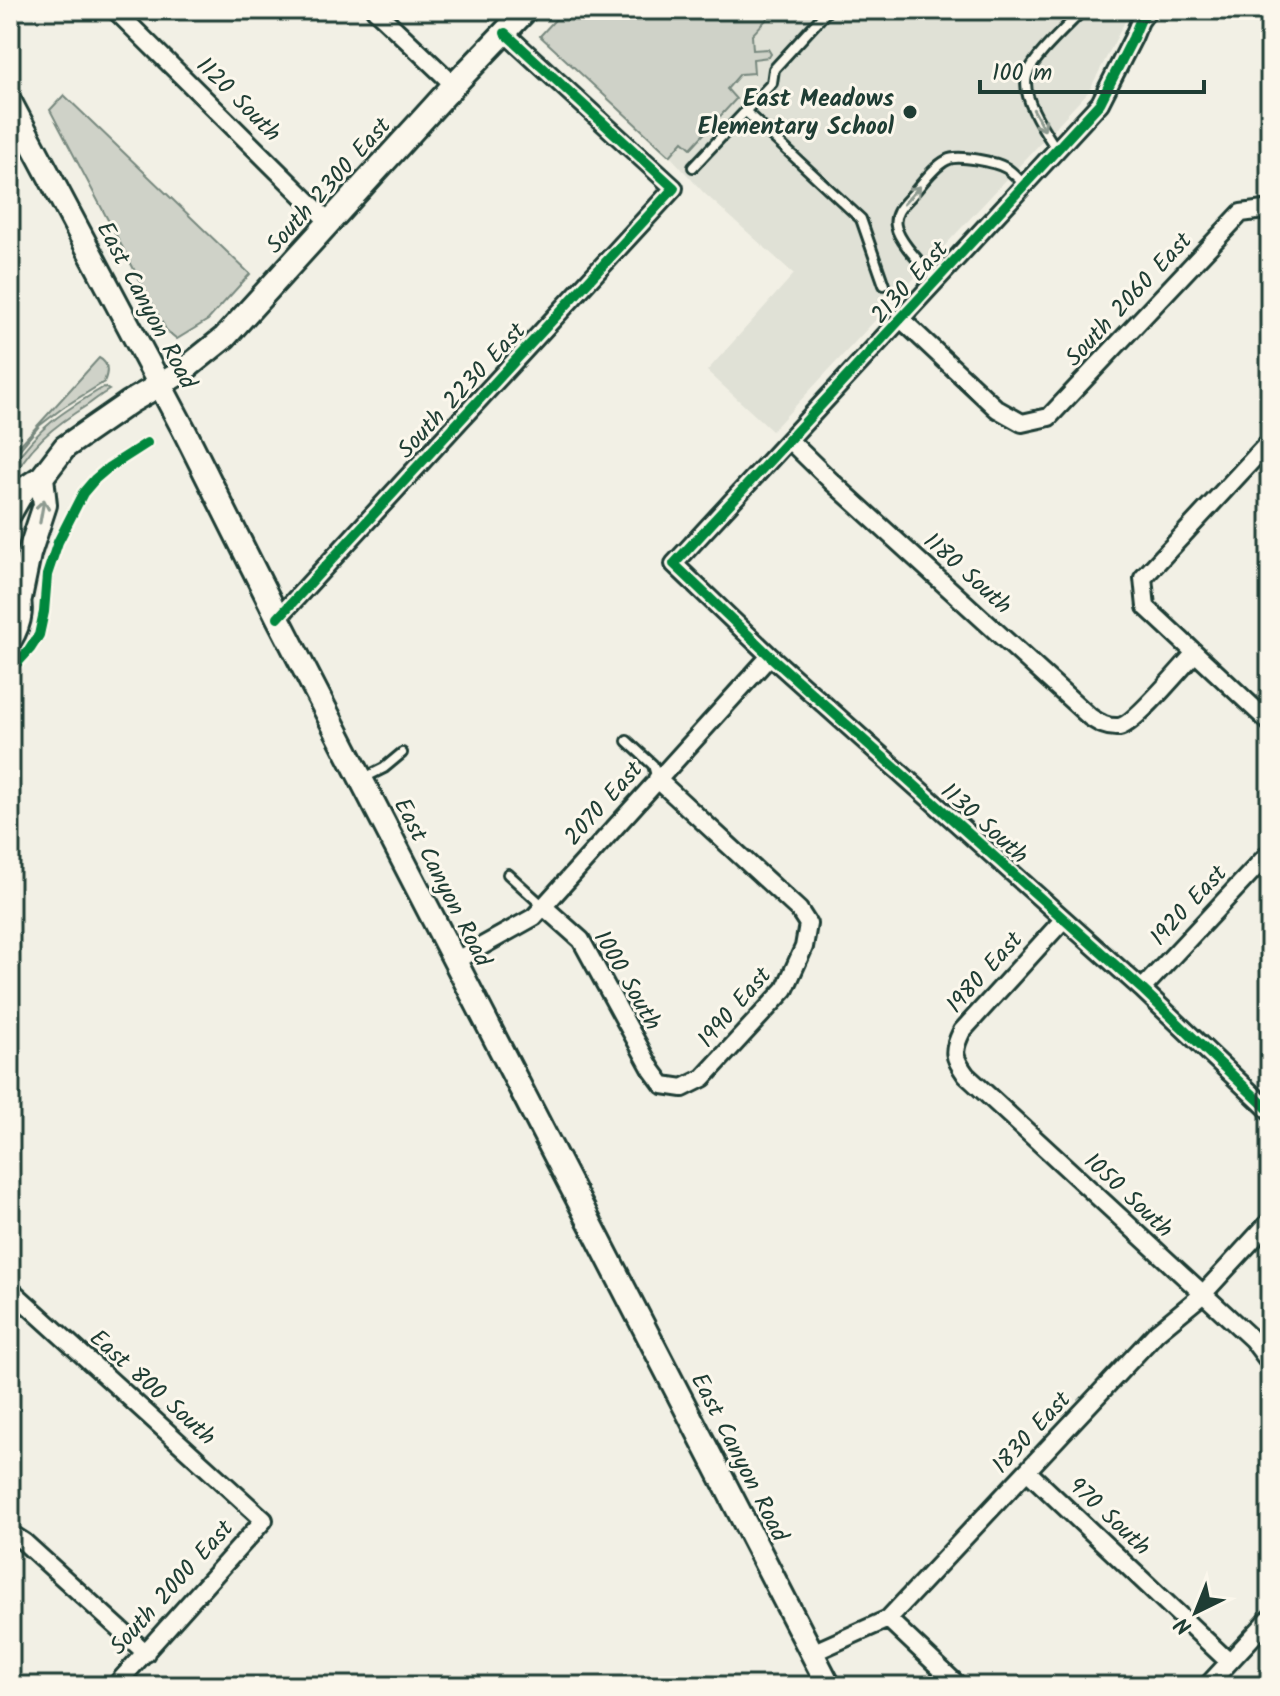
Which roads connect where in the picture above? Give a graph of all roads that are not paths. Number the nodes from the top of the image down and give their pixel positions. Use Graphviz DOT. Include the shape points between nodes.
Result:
graph roads {
  1 [pos="115,10"];
  2 [pos="375,10"];
  3 [pos="526,10"];
  4 [pos="828,10"];
  5 [pos="1083,10"];
  6 [pos="1148,10"];
  7 [pos="505,33"];
  8 [pos="454,85"];
  9 [pos="10,102"];
  10 [pos="745,111"];
  11 [pos="1057,150"];
  12 [pos="693,167"];
  13 [pos="1025,185"];
  14 [pos="1270,216"];
  15 [pos="329,222"];
  16 [pos="937,281"];
  17 [pos="884,285"];
  18 [pos="901,319"];
  19 [pos="160,384"];
  20 [pos="789,440"];
  21 [pos="1270,441"];
  22 [pos="42,477"];
  23 [pos="10,513"];
  24 [pos="674,564"];
  25 [pos="15,588"];
  26 [pos="278,618"];
  27 [pos="10,640"];
  28 [pos="1195,653"];
  29 [pos="770,656"];
  30 [pos="1270,723"];
  31 [pos="627,741"];
  32 [pos="402,753"];
  33 [pos="361,779"];
  34 [pos="657,779"];
  35 [pos="1270,852"];
  36 [pos="508,874"];
  37 [pos="544,907"];
  38 [pos="1063,920"];
  39 [pos="455,961"];
  40 [pos="1142,989"];
  41 [pos="956,1061"];
  42 [pos="663,1085"];
  43 [pos="1270,1111"];
  44 [pos="1270,1221"];
  45 [pos="10,1289"];
  46 [pos="1202,1295"];
  47 [pos="1270,1363"];
  48 [pos="1027,1471"];
  49 [pos="264,1520"];
  50 [pos="10,1533"];
  51 [pos="1270,1618"];
  52 [pos="888,1619"];
  53 [pos="146,1653"];
  54 [pos="812,1653"];
  55 [pos="1229,1662"];
  56 [pos="115,1686"];
  57 [pos="829,1686"];
  58 [pos="959,1686"];
  59 [pos="1207,1686"];
  1 -- 15 [label="street, 1120 South"];
  2 -- 8 [label="street"];
  3 -- 7 [label="main road, South 2300 East"];
  4 -- 10 [label="lane" via="774,69 772,83"];
  5 -- 11 [label="lane, one-way" via="1027,74 1035,115"];
  6 -- 11 [label="street, 2130 East" via="1100,103"];
  7 -- 8 [label="main road, South 2300 East"];
  7 -- 26 [label="street, South 2230 East" via="674,188"];
  8 -- 15 [label="main road, South 2300 East"];
  9 -- 19 [label="main road, East Canyon Road"];
  10 -- 12 [label="lane"];
  10 -- 17 [label="lane" via="861,219"];
  11 -- 13 [label="street, 2130 East"];
  13 -- 16 [label="street, 2130 East"];
  16 -- 13 [label="lane, one-way" via="900,238 900,207 940,165 955,157 1007,168"];
  14 -- 18 [label="street, South 2060 East" via="1264,210 1241,213 1049,417 1022,423 997,409"];
  15 -- 19 [label="main road, South 2300 East" via="225,337"];
  16 -- 18 [label="street, 2130 East"];
  18 -- 20 [label="street, 2130 East"];
  19 -- 22 [label="main road, South 2300 East" via="65,447"];
  19 -- 26 [label="main road, East Canyon Road"];
  20 -- 24 [label="street, 2130 East"];
  20 -- 28 [label="street, 1180 South" via="1104,726 1122,727 1135,717"];
  21 -- 28 [label="street" via="1143,578 1146,607"];
  22 -- 23 [label="main road, South 2300 East" via="24,489"];
  25 -- 22 [label="main road, one-way" via="45,505"];
  24 -- 29 [label="street, 1130 South"];
  25 -- 27 [label="main road" via="21,613"];
  26 -- 33 [label="main road, East Canyon Road"];
  28 -- 30 [label="street"];
  29 -- 34 [label="street, 2070 East"];
  29 -- 38 [label="street, 1130 South"];
  31 -- 34 [label="lane" via="653,765"];
  32 -- 33 [label="lane"];
  33 -- 39 [label="main road, East Canyon Road"];
  34 -- 37 [label="street, 2070 East"];
  34 -- 42 [label="street, 1990 East" via="808,924 785,989 703,1078 683,1088"];
  35 -- 40 [label="street, 1920 East"];
  36 -- 37 [label="lane"];
  37 -- 39 [label="street, 2070 East"];
  37 -- 42 [label="street, 1000 South" via="581,940"];
  38 -- 40 [label="street, 1130 South"];
  38 -- 41 [label="street, 1980 East" via="962,1031 954,1046"];
  39 -- 54 [label="main road, East Canyon Road"];
  40 -- 43 [label="street, 1130 South"];
  41 -- 46 [label="street, 1050 South"];
  44 -- 46 [label="street, 1830 East"];
  45 -- 49 [label="street, East 800 South"];
  46 -- 47 [label="street, 1050 South" via="1252,1339"];
  46 -- 48 [label="street, 1830 East" via="1157,1332"];
  48 -- 52 [label="street, 1830 East"];
  48 -- 55 [label="street, 970 South"];
  49 -- 53 [label="street, South 2000 East"];
  50 -- 53 [label="street"];
  51 -- 55 [label="street"];
  52 -- 54 [label="street, 1830 East"];
  52 -- 58 [label="street"];
  53 -- 56 [label="street, South 2000 East"];
  54 -- 57 [label="main road, East Canyon Road"];
  55 -- 59 [label="street"];
}
